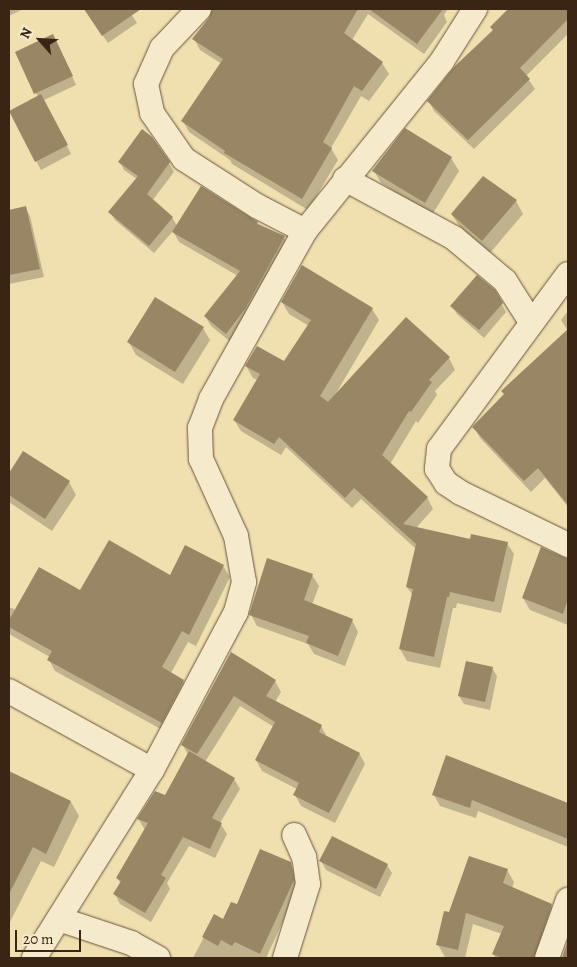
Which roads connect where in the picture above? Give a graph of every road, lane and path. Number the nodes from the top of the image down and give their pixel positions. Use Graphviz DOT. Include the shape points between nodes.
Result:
graph roads {
  1 [pos="199,9"];
  2 [pos="475,9"];
  3 [pos="345,179"];
  4 [pos="306,231"];
  5 [pos="568,274"];
  6 [pos="531,322"];
  7 [pos="568,545"];
  8 [pos="9,691"];
  9 [pos="152,770"];
  10 [pos="294,835"];
  11 [pos="568,900"];
  12 [pos="59,919"];
  13 [pos="34,958"];
  14 [pos="158,958"];
  15 [pos="285,958"];
  16 [pos="547,958"];
  1 -- 4 [label="street" via="162,48 146,84 152,113 184,159 257,206"];
  2 -- 3 [label="street" via="442,60"];
  3 -- 4 [label="street"];
  3 -- 6 [label="street" via="454,238 505,281"];
  4 -- 9 [label="street" via="211,399 200,428 200,459 236,536 244,582 236,612"];
  5 -- 6 [label="street"];
  6 -- 7 [label="street" via="439,450 437,469 446,483 461,493"];
  8 -- 9 [label="street"];
  9 -- 12 [label="street"];
  10 -- 15 [label="street" via="304,857 308,884"];
  11 -- 16 [label="street"];
  12 -- 13 [label="street"];
  12 -- 14 [label="street" via="131,942"];
}
